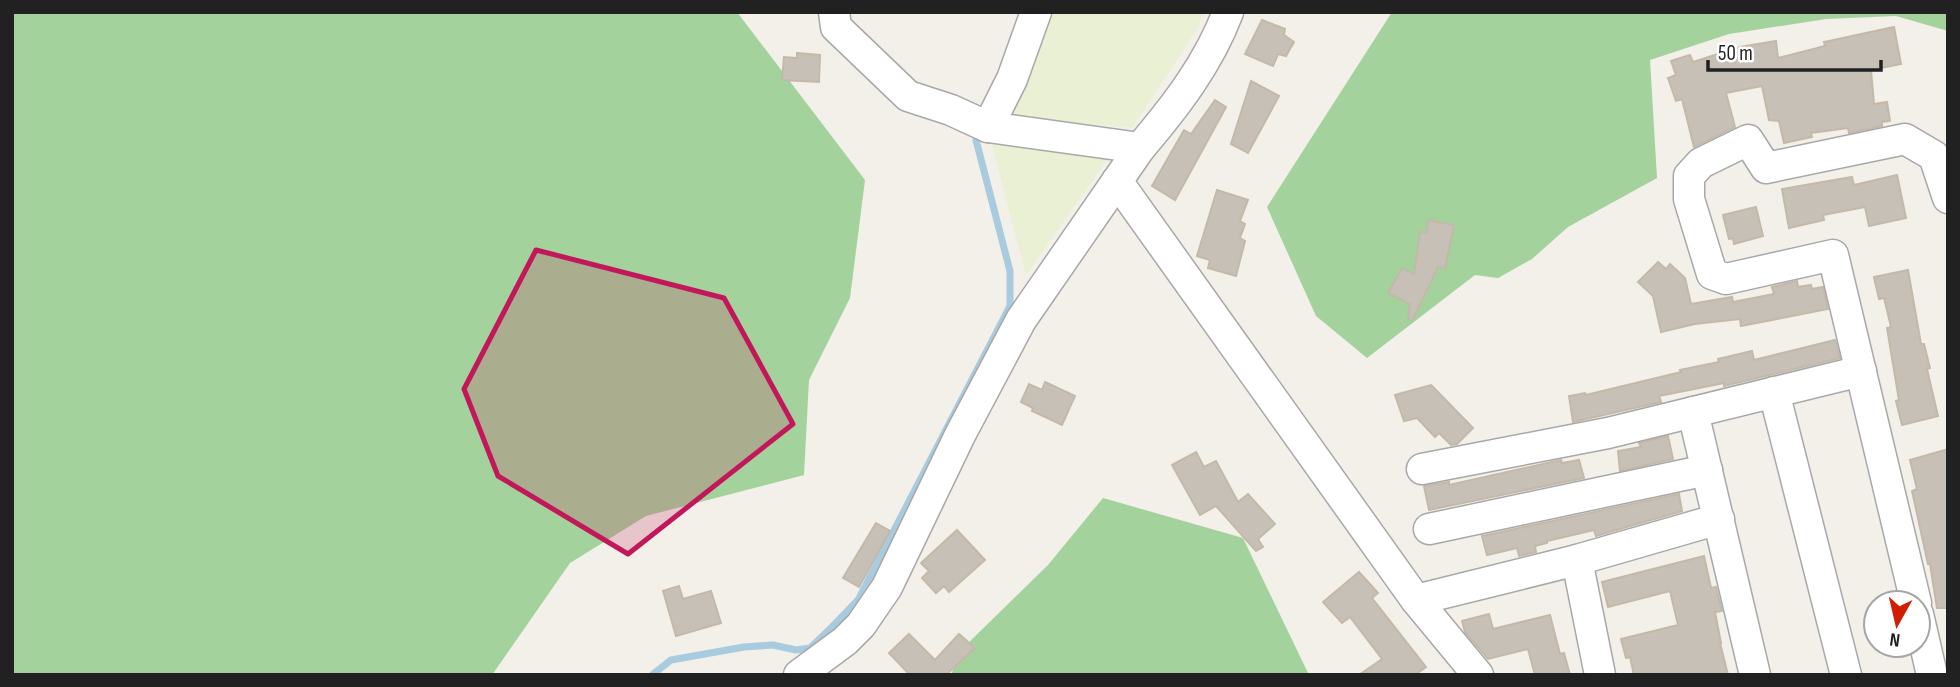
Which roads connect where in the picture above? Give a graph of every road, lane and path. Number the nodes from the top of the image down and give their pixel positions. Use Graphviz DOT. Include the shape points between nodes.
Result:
graph roads {
  1 [pos="834,12"];
  2 [pos="1036,12"];
  3 [pos="1228,12"];
  4 [pos="988,127"];
  5 [pos="1140,148"];
  6 [pos="1117,180"];
  7 [pos="1948,198"];
  8 [pos="1861,371"];
  9 [pos="1774,392"];
  10 [pos="1693,412"];
  11 [pos="1422,469"];
  12 [pos="1707,470"];
  13 [pos="1719,519"];
  14 [pos="1430,529"];
  15 [pos="1577,560"];
  16 [pos="1913,589"];
  17 [pos="1416,600"];
  18 [pos="799,675"];
  19 [pos="1478,675"];
  20 [pos="1600,675"];
  21 [pos="1755,675"];
  22 [pos="1846,675"];
  1 -- 4 [label="street" via="836,27 908,96"];
  2 -- 4 [label="street" via="1012,79"];
  3 -- 5 [label="street" via="1208,57"];
  4 -- 5 [label="street"];
  5 -- 6 [label="street"];
  6 -- 17 [label="street"];
  6 -- 18 [label="street" via="1021,320 887,587 845,641"];
  7 -- 8 [label="street" via="1934,156 1905,139 1766,168 1748,140 1700,163 1689,176 1689,199 1712,274 1726,279 1833,255"];
  8 -- 9 [label="street"];
  8 -- 16 [label="street"];
  9 -- 10 [label="street"];
  9 -- 22 [label="street"];
  10 -- 11 [label="street"];
  10 -- 12 [label="street"];
  12 -- 13 [label="street"];
  12 -- 14 [label="street"];
  13 -- 15 [label="street"];
  13 -- 21 [label="street"];
  15 -- 17 [label="street"];
  15 -- 20 [label="street"];
  17 -- 19 [label="street"];
}
